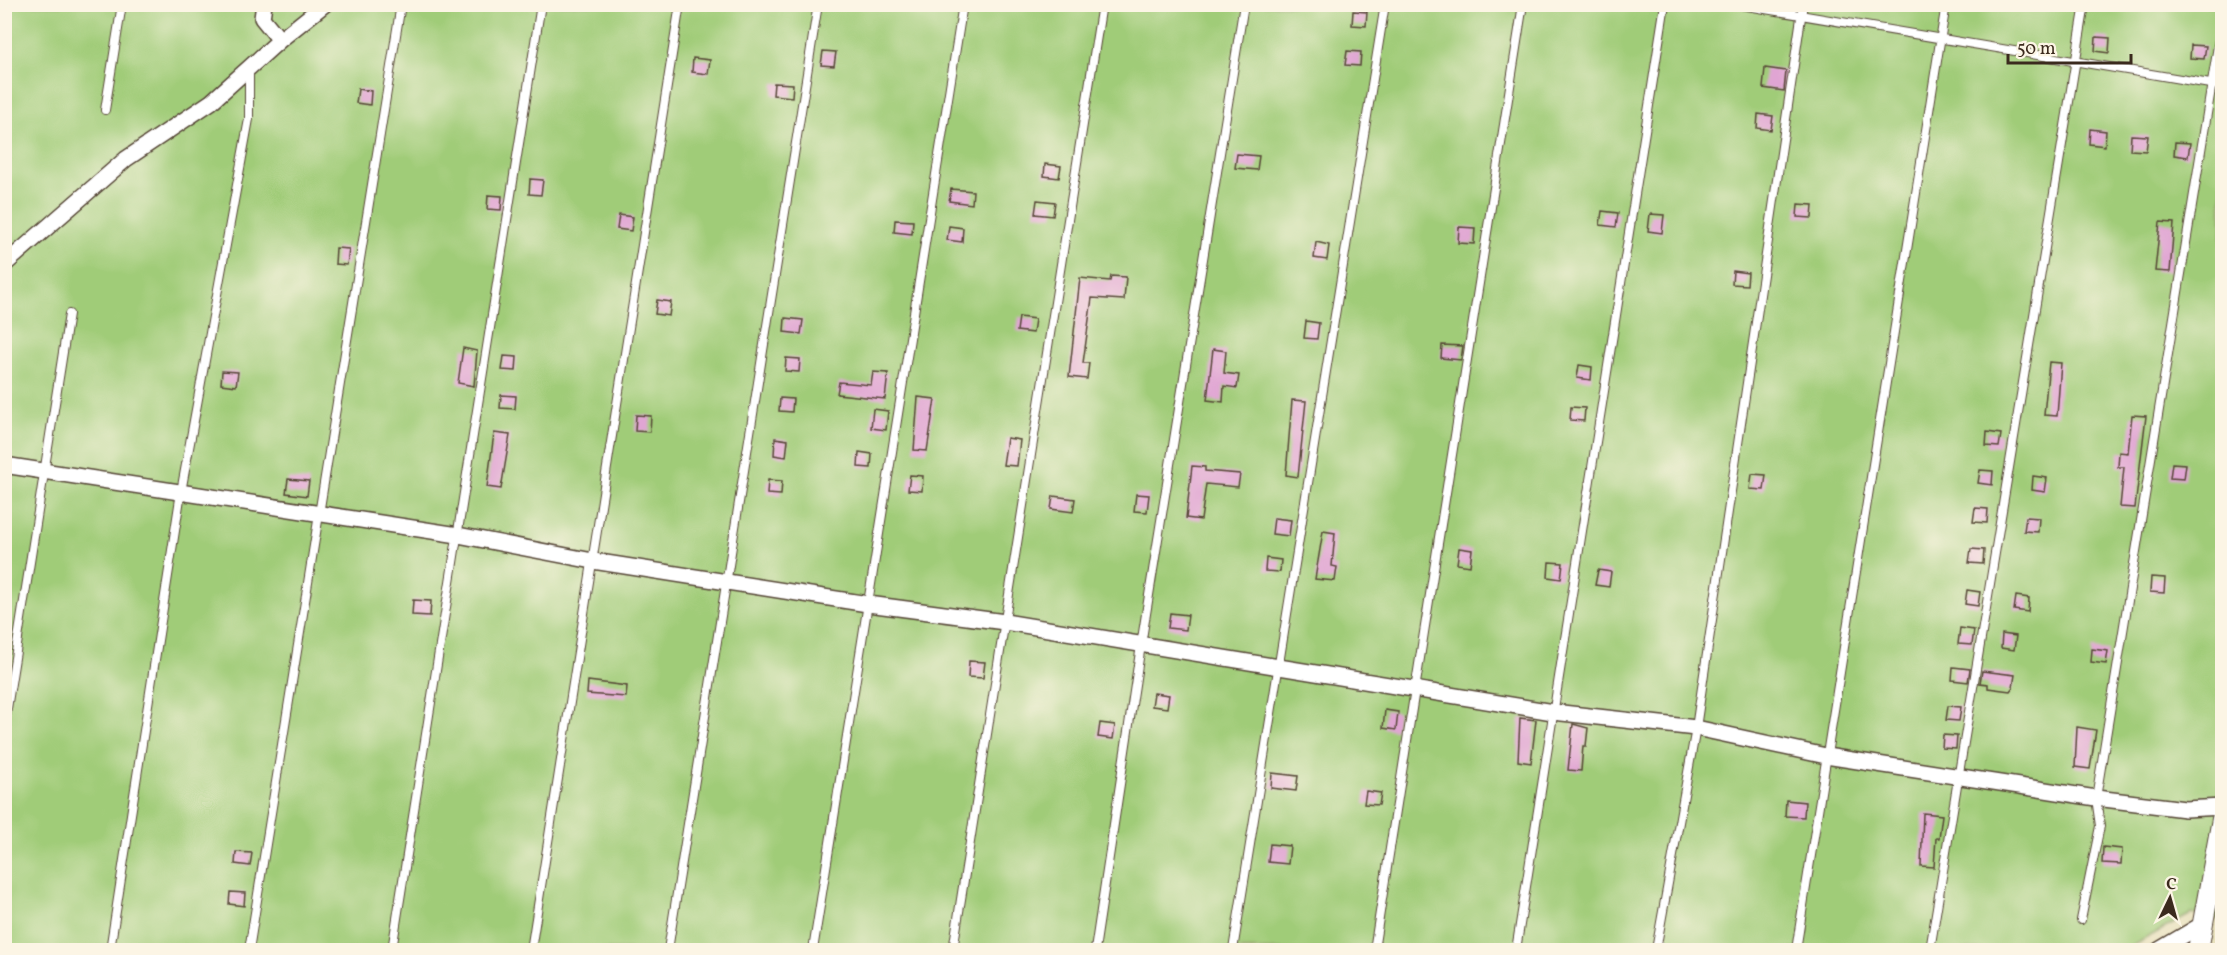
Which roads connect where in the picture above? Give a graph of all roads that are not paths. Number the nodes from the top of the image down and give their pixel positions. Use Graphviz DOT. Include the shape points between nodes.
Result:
graph roads {
  1 [pos="122,4"];
  2 [pos="264,4"];
  3 [pos="325,4"];
  4 [pos="401,4"];
  5 [pos="541,4"];
  6 [pos="680,4"];
  7 [pos="818,4"];
  8 [pos="963,4"];
  9 [pos="1102,4"];
  10 [pos="1244,4"];
  11 [pos="1384,4"];
  12 [pos="1523,4"];
  13 [pos="1665,4"];
  14 [pos="1735,4"];
  15 [pos="1803,4"];
  16 [pos="1946,4"];
  17 [pos="2085,4"];
  18 [pos="1802,16"];
  19 [pos="2223,21"];
  20 [pos="1941,39"];
  21 [pos="280,40"];
  22 [pos="2076,62"];
  23 [pos="249,68"];
  24 [pos="2218,86"];
  25 [pos="105,110"];
  26 [pos="4,265"];
  27 [pos="69,314"];
  28 [pos="4,465"];
  29 [pos="44,471"];
  30 [pos="181,492"];
  31 [pos="319,514"];
  32 [pos="458,535"];
  33 [pos="593,561"];
  34 [pos="728,582"];
  35 [pos="868,604"];
  36 [pos="1005,622"];
  37 [pos="1141,645"];
  38 [pos="1277,666"];
  39 [pos="1416,689"];
  40 [pos="1553,712"];
  41 [pos="4,728"];
  42 [pos="1696,728"];
  43 [pos="1826,756"];
  44 [pos="1959,777"];
  45 [pos="2096,798"];
  46 [pos="2223,807"];
  47 [pos="2223,819"];
  48 [pos="2081,920"];
  49 [pos="2203,924"];
  50 [pos="110,951"];
  51 [pos="249,951"];
  52 [pos="392,951"];
  53 [pos="531,951"];
  54 [pos="668,951"];
  55 [pos="813,951"];
  56 [pos="953,951"];
  57 [pos="1095,951"];
  58 [pos="1233,951"];
  59 [pos="1374,951"];
  60 [pos="1516,951"];
  61 [pos="1656,951"];
  62 [pos="1796,951"];
  63 [pos="1930,951"];
  64 [pos="2159,951"];
  65 [pos="2198,951"];
  1 -- 25 [label="lane"];
  2 -- 21 [label="street" via="262,18"];
  3 -- 21 [label="street"];
  4 -- 31 [label="lane"];
  5 -- 32 [label="lane"];
  6 -- 33 [label="lane"];
  7 -- 34 [label="lane"];
  8 -- 35 [label="lane"];
  9 -- 36 [label="lane"];
  10 -- 37 [label="lane"];
  11 -- 38 [label="lane"];
  12 -- 39 [label="lane"];
  13 -- 40 [label="lane"];
  14 -- 18 [label="lane"];
  15 -- 18 [label="lane"];
  16 -- 20 [label="lane"];
  17 -- 22 [label="lane"];
  18 -- 20 [label="lane"];
  18 -- 42 [label="lane"];
  19 -- 24 [label="lane"];
  20 -- 22 [label="lane"];
  20 -- 43 [label="lane"];
  21 -- 23 [label="street"];
  22 -- 24 [label="lane"];
  22 -- 44 [label="lane"];
  23 -- 26 [label="street" via="211,102 126,159"];
  23 -- 30 [label="lane" via="249,119"];
  24 -- 45 [label="lane"];
  27 -- 29 [label="lane"];
  28 -- 29 [label="street"];
  29 -- 30 [label="street"];
  29 -- 41 [label="lane"];
  30 -- 31 [label="street"];
  30 -- 50 [label="lane"];
  31 -- 32 [label="street"];
  31 -- 51 [label="lane"];
  32 -- 33 [label="street"];
  32 -- 52 [label="lane"];
  33 -- 34 [label="street"];
  33 -- 53 [label="lane"];
  34 -- 35 [label="street"];
  34 -- 54 [label="lane"];
  35 -- 36 [label="street"];
  35 -- 55 [label="lane"];
  36 -- 37 [label="street"];
  36 -- 56 [label="lane"];
  37 -- 38 [label="street"];
  37 -- 57 [label="lane"];
  38 -- 39 [label="street"];
  38 -- 58 [label="lane"];
  39 -- 40 [label="street"];
  39 -- 59 [label="lane"];
  40 -- 42 [label="street"];
  40 -- 60 [label="lane"];
  42 -- 43 [label="street"];
  42 -- 61 [label="lane"];
  43 -- 44 [label="street"];
  43 -- 62 [label="lane"];
  44 -- 45 [label="street"];
  44 -- 63 [label="lane"];
  45 -- 46 [label="street" via="2185,809"];
  45 -- 48 [label="lane" via="2100,826"];
  47 -- 49 [label="street"];
  49 -- 64 [label="street"];
  49 -- 65 [label="street"];
}
